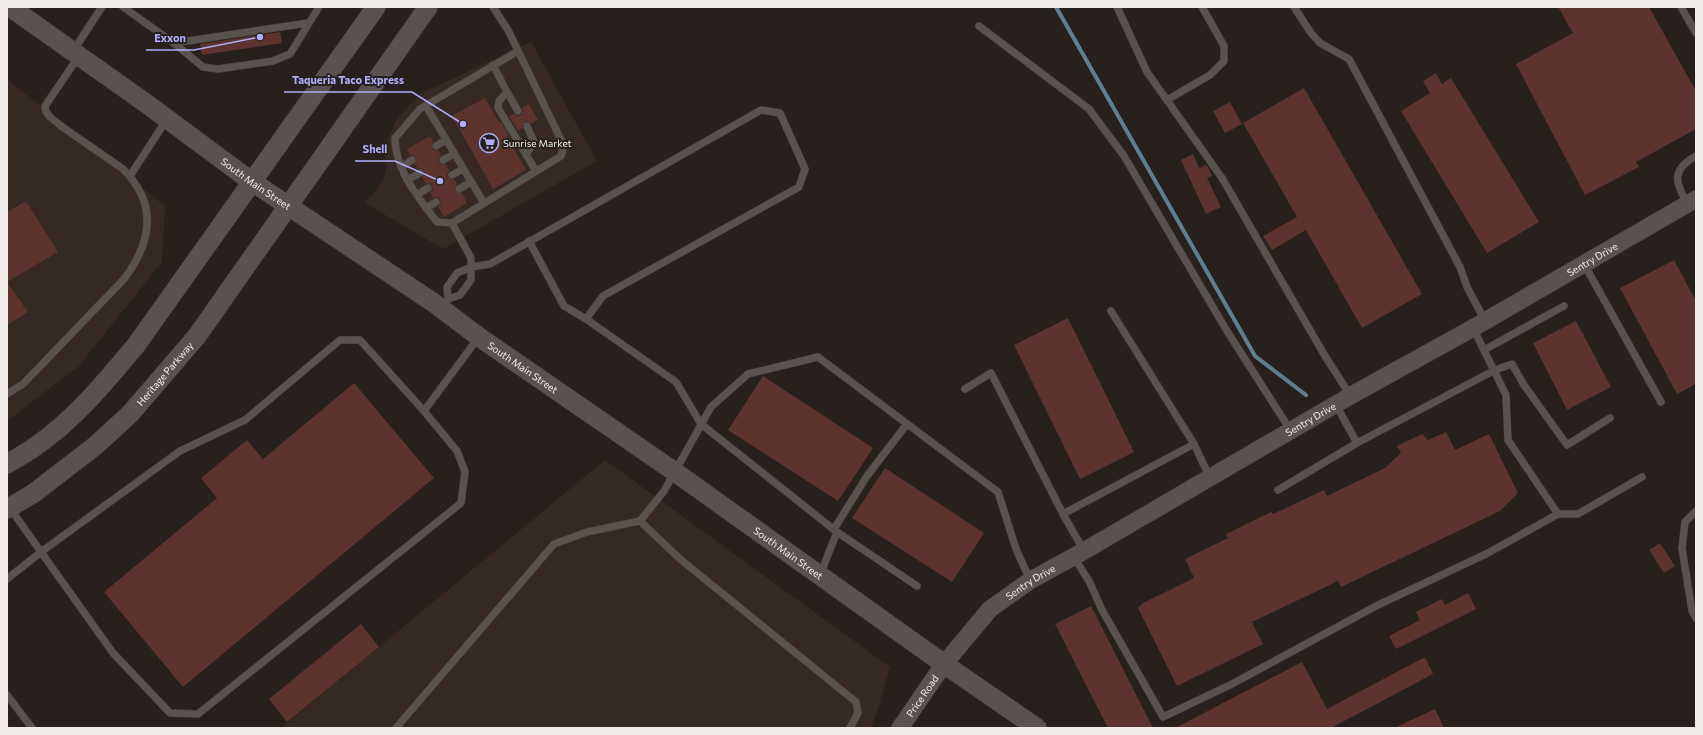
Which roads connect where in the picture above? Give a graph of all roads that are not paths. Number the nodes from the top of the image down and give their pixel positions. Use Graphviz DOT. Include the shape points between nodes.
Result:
graph roads {
  1 [pos="10,7"];
  2 [pos="102,7"];
  3 [pos="123,7"];
  4 [pos="318,7"];
  5 [pos="376,7"];
  6 [pos="428,7"];
  7 [pos="493,7"];
  8 [pos="1117,7"];
  9 [pos="1202,7"];
  10 [pos="1294,7"];
  11 [pos="1681,7"];
  12 [pos="308,23"];
  13 [pos="980,26"];
  14 [pos="1696,34"];
  15 [pos="174,43"];
  16 [pos="518,51"];
  17 [pos="76,54"];
  18 [pos="493,65"];
  19 [pos="507,92"];
  20 [pos="1167,100"];
  21 [pos="426,106"];
  22 [pos="518,111"];
  23 [pos="167,119"];
  24 [pos="527,126"];
  25 [pos="446,140"];
  26 [pos="436,146"];
  27 [pos="454,154"];
  28 [pos="526,155"];
  29 [pos="1696,156"];
  30 [pos="412,160"];
  31 [pos="443,160"];
  32 [pos="401,167"];
  33 [pos="463,169"];
  34 [pos="536,171"];
  35 [pos="420,173"];
  36 [pos="452,175"];
  37 [pos="130,176"];
  38 [pos="407,180"];
  39 [pos="251,181"];
  40 [pos="471,182"];
  41 [pos="428,188"];
  42 [pos="459,189"];
  43 [pos="418,194"];
  44 [pos="1692,201"];
  45 [pos="436,202"];
  46 [pos="484,203"];
  47 [pos="288,206"];
  48 [pos="426,208"];
  49 [pos="452,223"];
  50 [pos="529,241"];
  51 [pos="1584,264"];
  52 [pos="471,267"];
  53 [pos="445,304"];
  54 [pos="1564,306"];
  55 [pos="1111,311"];
  56 [pos="586,319"];
  57 [pos="1479,324"];
  58 [pos="479,337"];
  59 [pos="1484,350"];
  60 [pos="1495,370"];
  61 [pos="965,388"];
  62 [pos="7,394"];
  63 [pos="1350,396"];
  64 [pos="1661,402"];
  65 [pos="1336,405"];
  66 [pos="424,411"];
  67 [pos="1610,418"];
  68 [pos="701,424"];
  69 [pos="907,424"];
  70 [pos="1291,431"];
  71 [pos="1358,443"];
  72 [pos="1194,444"];
  73 [pos="7,464"];
  74 [pos="675,472"];
  75 [pos="1642,477"];
  76 [pos="1210,478"];
  77 [pos="1278,490"];
  78 [pos="8,508"];
  79 [pos="1696,511"];
  80 [pos="1063,514"];
  81 [pos="1558,514"];
  82 [pos="640,521"];
  83 [pos="835,531"];
  84 [pos="41,552"];
  85 [pos="1079,554"];
  86 [pos="820,575"];
  87 [pos="7,579"];
  88 [pos="1031,580"];
  89 [pos="917,586"];
  90 [pos="1696,618"];
  91 [pos="944,664"];
  92 [pos="7,695"];
  93 [pos="32,728"];
  94 [pos="396,728"];
  95 [pos="850,728"];
  96 [pos="900,728"];
  97 [pos="1037,728"];
  1 -- 17 [label="main road, South Main Street"];
  2 -- 17 [label="lane"];
  3 -- 15 [label="lane"];
  4 -- 12 [label="lane"];
  5 -- 39 [label="main road"];
  6 -- 47 [label="main road, Heritage Parkway"];
  7 -- 16 [label="lane"];
  8 -- 20 [label="lane" via="1147,72"];
  9 -- 20 [label="lane" via="1224,46 1224,61 1210,75"];
  10 -- 57 [label="lane" via="1320,44 1349,58 1460,267"];
  11 -- 14 [label="lane"];
  12 -- 15 [label="lane"];
  12 -- 15 [label="lane" via="290,54 273,61 218,69 204,67"];
  13 -- 70 [label="lane" via="1089,109 1124,156 1227,331"];
  16 -- 18 [label="lane"];
  16 -- 34 [label="lane" via="564,146 561,156"];
  17 -- 23 [label="main road, South Main Street"];
  17 -- 37 [label="lane" via="45,106 46,112 61,126"];
  18 -- 19 [label="lane"];
  18 -- 21 [label="lane"];
  19 -- 22 [label="lane"];
  19 -- 28 [label="lane" via="499,101 498,108"];
  20 -- 63 [label="lane" via="1222,178"];
  21 -- 25 [label="lane"];
  21 -- 32 [label="lane" via="420,109 395,138 395,151"];
  23 -- 37 [label="lane"];
  23 -- 39 [label="main road, South Main Street"];
  24 -- 28 [label="lane" via="534,142"];
  25 -- 26 [label="lane"];
  25 -- 27 [label="lane"];
  27 -- 31 [label="lane"];
  27 -- 33 [label="lane"];
  28 -- 34 [label="lane"];
  29 -- 44 [label="lane" via="1684,163 1679,171 1679,191"];
  30 -- 32 [label="lane"];
  32 -- 38 [label="lane"];
  33 -- 36 [label="lane"];
  33 -- 40 [label="lane"];
  34 -- 46 [label="lane"];
  35 -- 38 [label="lane"];
  37 -- 62 [label="lane" via="140,192 148,221 138,257 124,279 76,330 23,384"];
  38 -- 43 [label="lane"];
  39 -- 47 [label="main road, South Main Street"];
  39 -- 73 [label="main road" via="137,344 100,387 37,446"];
  40 -- 42 [label="lane"];
  40 -- 46 [label="lane"];
  41 -- 43 [label="lane"];
  43 -- 48 [label="lane"];
  44 -- 51 [label="street, Sentry Drive"];
  45 -- 48 [label="lane"];
  46 -- 49 [label="lane"];
  47 -- 53 [label="main road, South Main Street"];
  47 -- 78 [label="main road, Heritage Parkway" via="197,336 130,414 95,446 34,493"];
  48 -- 49 [label="lane" via="437,222"];
  49 -- 52 [label="lane" via="471,258"];
  50 -- 52 [label="lane" via="490,264"];
  50 -- 56 [label="lane" via="564,306"];
  50 -- 56 [label="lane" via="761,110 780,113 806,169 800,187 603,296"];
  51 -- 57 [label="street, Sentry Drive"];
  51 -- 64 [label="lane"];
  52 -- 53 [label="lane" via="471,280 460,295"];
  52 -- 53 [label="lane" via="454,277 447,287"];
  53 -- 58 [label="main road, South Main Street"];
  54 -- 59 [label="lane"];
  55 -- 72 [label="lane"];
  56 -- 68 [label="lane" via="676,382"];
  57 -- 59 [label="lane"];
  57 -- 63 [label="street, Sentry Drive"];
  58 -- 66 [label="lane"];
  58 -- 74 [label="main road, South Main Street"];
  59 -- 60 [label="lane"];
  60 -- 67 [label="lane" via="1512,364 1566,445"];
  60 -- 71 [label="lane"];
  60 -- 81 [label="lane" via="1506,394 1508,440"];
  61 -- 80 [label="lane" via="991,373"];
  63 -- 65 [label="street, Sentry Drive"];
  65 -- 70 [label="street, Sentry Drive"];
  65 -- 71 [label="lane"];
  66 -- 84 [label="lane" via="360,340 340,340 245,420 180,451"];
  66 -- 84 [label="lane" via="457,451 465,472 461,503 198,714 170,713 114,652"];
  68 -- 69 [label="lane" via="711,408 748,374 818,357"];
  68 -- 74 [label="lane"];
  68 -- 83 [label="lane"];
  69 -- 83 [label="lane" via="867,476"];
  69 -- 88 [label="lane" via="998,492 1016,549"];
  70 -- 76 [label="street, Sentry Drive"];
  71 -- 77 [label="lane"];
  72 -- 76 [label="lane"];
  72 -- 80 [label="lane"];
  74 -- 82 [label="lane" via="664,491"];
  74 -- 86 [label="main road, South Main Street"];
  75 -- 81 [label="lane" via="1578,514"];
  76 -- 85 [label="street, Sentry Drive"];
  78 -- 84 [label="lane"];
  79 -- 90 [label="lane" via="1685,522 1682,548 1692,611"];
  80 -- 85 [label="lane"];
  81 -- 85 [label="lane" via="1488,553 1376,606 1232,684 1162,717 1102,610"];
  82 -- 94 [label="lane" via="587,532 554,544"];
  82 -- 95 [label="lane" via="680,559 856,702 858,713"];
  83 -- 86 [label="lane"];
  83 -- 89 [label="lane"];
  84 -- 87 [label="lane"];
  85 -- 88 [label="street, Sentry Drive"];
  86 -- 91 [label="main road, South Main Street"];
  88 -- 91 [label="street, Sentry Drive" via="990,609"];
  91 -- 96 [label="street, Price Road"];
  91 -- 97 [label="main road, South Main Street"];
  92 -- 93 [label="lane"];
}
